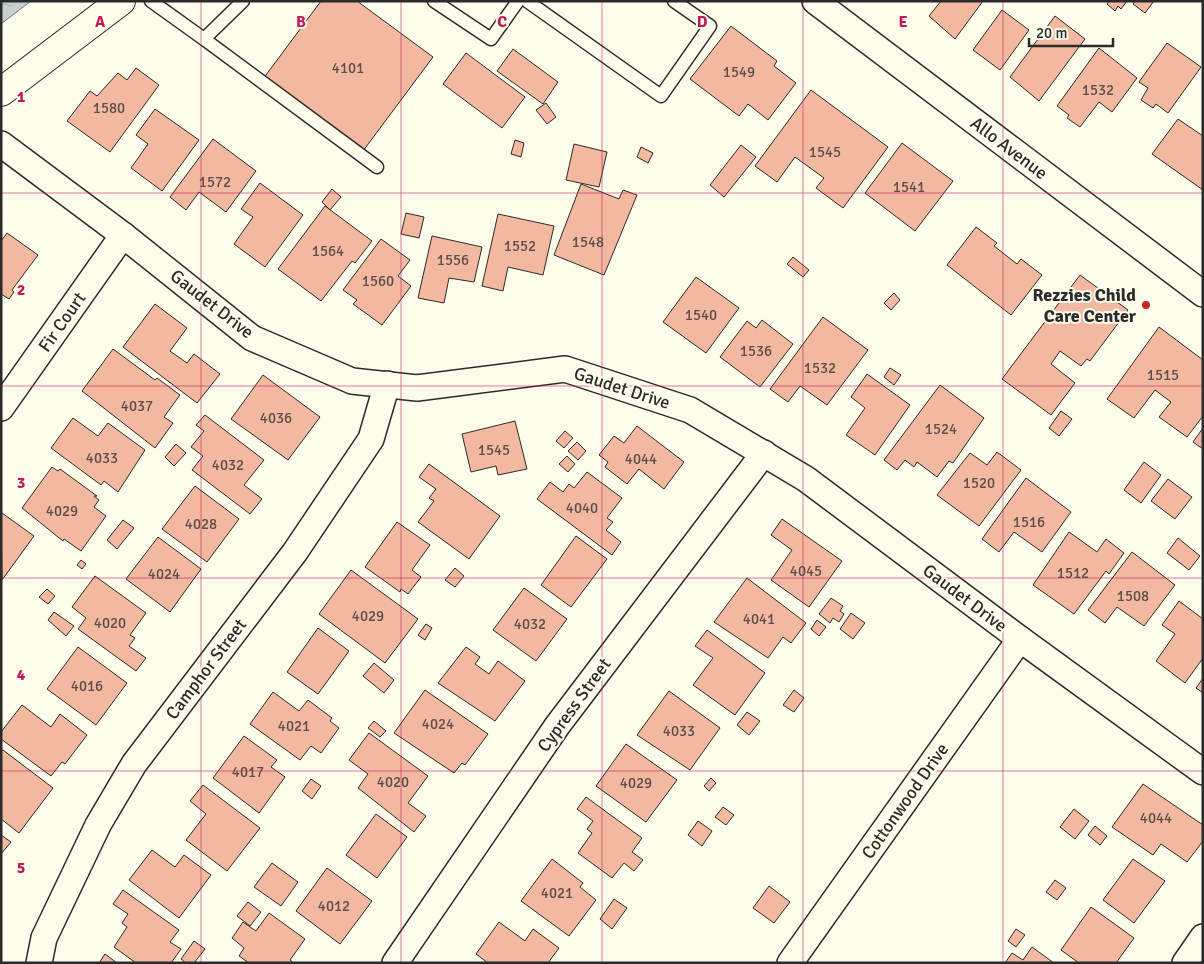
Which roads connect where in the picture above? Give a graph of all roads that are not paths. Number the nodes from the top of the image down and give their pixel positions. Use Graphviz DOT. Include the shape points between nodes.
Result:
graph roads {
  1 [pos="121,1"];
  2 [pos="151,1"];
  3 [pos="243,1"];
  4 [pos="434,1"];
  5 [pos="518,1"];
  6 [pos="527,1"];
  7 [pos="674,1"];
  8 [pos="815,1"];
  9 [pos="204,39"];
  10 [pos="1,92"];
  11 [pos="1,144"];
  12 [pos="377,167"];
  13 [pos="123,235"];
  14 [pos="1203,294"];
  15 [pos="387,384"];
  16 [pos="1,408"];
  17 [pos="764,453"];
  18 [pos="1020,639"];
  19 [pos="1203,772"];
  20 [pos="1203,937"];
  21 [pos="39,963"];
  22 [pos="395,963"];
  23 [pos="790,963"];
  24 [pos="1185,963"];
  1 -- 10 [label="main road"];
  2 -- 9 [label="lane"];
  3 -- 9 [label="lane"];
  4 -- 5 [label="lane" via="491,39"];
  6 -- 7 [label="lane" via="661,96 710,26"];
  8 -- 14 [label="street, Allo Avenue"];
  9 -- 12 [label="lane"];
  11 -- 13 [label="street, Gaudet Drive"];
  13 -- 15 [label="street, Gaudet Drive" via="252,338 352,381"];
  13 -- 16 [label="street, Fir Court"];
  15 -- 17 [label="street, Gaudet Drive" via="417,388 565,370 690,410"];
  15 -- 21 [label="street, Camphor Street" via="371,439 295,552 134,764 98,824 44,938"];
  17 -- 18 [label="street, Gaudet Drive" via="806,479"];
  17 -- 22 [label="street, Cypress Street" via="557,726"];
  18 -- 19 [label="street, Gaudet Drive"];
  18 -- 23 [label="street, Cottonwood Drive"];
  20 -- 24 [label="street"];
}
